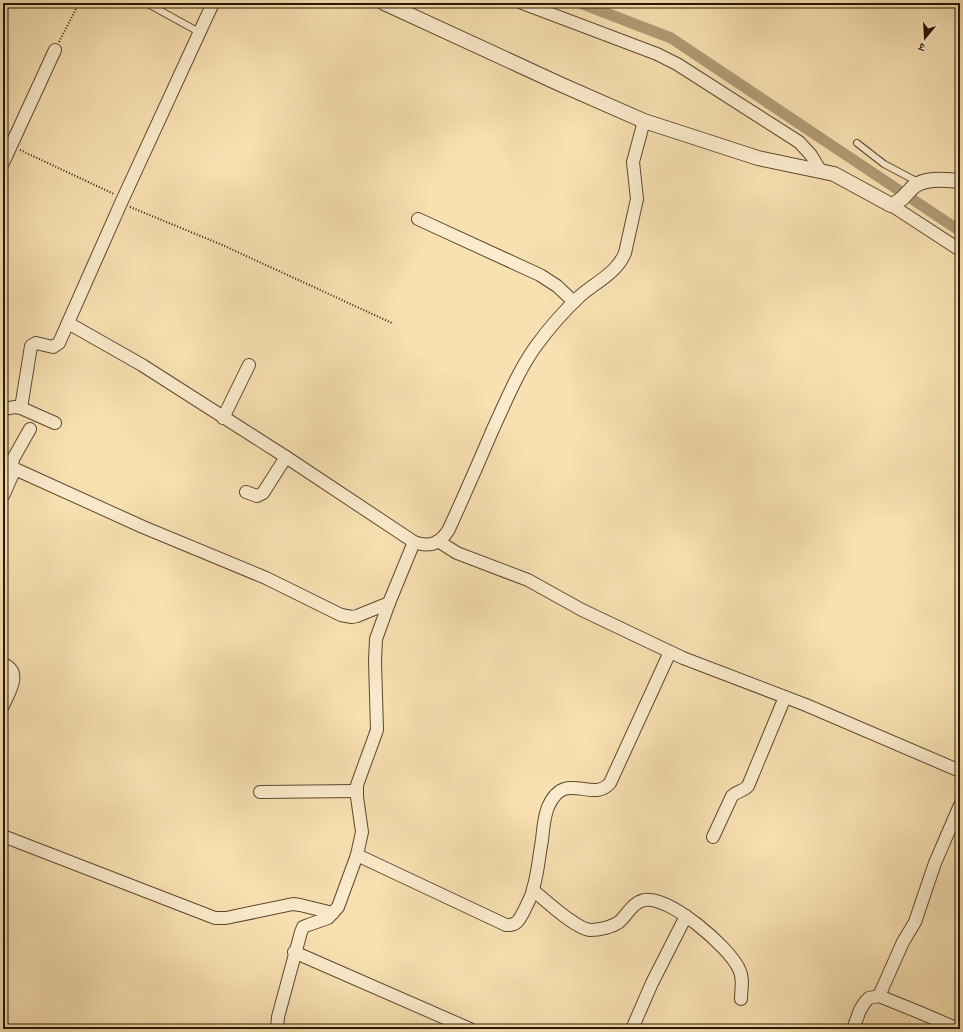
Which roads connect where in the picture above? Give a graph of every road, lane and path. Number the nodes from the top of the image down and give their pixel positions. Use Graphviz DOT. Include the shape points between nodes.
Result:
graph roads {
  1 [pos="79,3"];
  2 [pos="213,3"];
  3 [pos="384,3"];
  4 [pos="522,3"];
  5 [pos="150,5"];
  6 [pos="199,32"];
  7 [pos="55,50"];
  8 [pos="644,121"];
  9 [pos="857,143"];
  10 [pos="10,146"];
  11 [pos="3,162"];
  12 [pos="820,170"];
  13 [pos="960,181"];
  14 [pos="917,185"];
  15 [pos="122,201"];
  16 [pos="894,204"];
  17 [pos="418,219"];
  18 [pos="960,250"];
  19 [pos="574,302"];
  20 [pos="68,323"];
  21 [pos="392,323"];
  22 [pos="249,365"];
  23 [pos="21,408"];
  24 [pos="3,409"];
  25 [pos="223,418"];
  26 [pos="55,423"];
  27 [pos="30,429"];
  28 [pos="286,457"];
  29 [pos="15,469"];
  30 [pos="246,492"];
  31 [pos="3,496"];
  32 [pos="438,541"];
  33 [pos="414,542"];
  34 [pos="389,603"];
  35 [pos="670,652"];
  36 [pos="3,664"];
  37 [pos="785,697"];
  38 [pos="3,706"];
  39 [pos="960,771"];
  40 [pos="356,791"];
  41 [pos="260,792"];
  42 [pos="960,805"];
  43 [pos="3,836"];
  44 [pos="713,837"];
  45 [pos="357,855"];
  46 [pos="533,890"];
  47 [pos="333,913"];
  48 [pos="686,916"];
  49 [pos="294,952"];
  50 [pos="879,996"];
  51 [pos="741,999"];
  52 [pos="277,1029"];
  53 [pos="470,1029"];
  54 [pos="632,1029"];
  55 [pos="853,1029"];
  56 [pos="958,1029"];
  1 -- 7 [label="path"];
  2 -- 6 [label="street"];
  3 -- 8 [label="street"];
  4 -- 12 [label="street" via="677,64 799,142"];
  5 -- 6 [label="lane"];
  6 -- 15 [label="street"];
  7 -- 10 [label="street"];
  8 -- 12 [label="street" via="758,158"];
  8 -- 19 [label="street" via="634,154 637,200 626,253 615,268"];
  9 -- 14 [label="lane"];
  10 -- 11 [label="street"];
  10 -- 15 [label="path"];
  12 -- 16 [label="street" via="843,178"];
  13 -- 14 [label="street" via="935,180"];
  14 -- 16 [label="street"];
  15 -- 20 [label="street"];
  15 -- 21 [label="path"];
  16 -- 18 [label="street"];
  17 -- 19 [label="street" via="540,276 557,286"];
  19 -- 32 [label="street" via="545,335 522,368 449,529"];
  20 -- 23 [label="street" via="57,346 36,343 31,346"];
  20 -- 25 [label="street" via="142,365"];
  22 -- 25 [label="street"];
  23 -- 24 [label="street"];
  23 -- 26 [label="street"];
  25 -- 28 [label="street"];
  27 -- 29 [label="street" via="13,459 12,467"];
  28 -- 30 [label="street" via="263,493 257,496"];
  28 -- 33 [label="street"];
  29 -- 31 [label="street"];
  29 -- 34 [label="street" via="143,527 266,578 341,615 357,616"];
  32 -- 33 [label="street" via="426,545"];
  32 -- 35 [label="street" via="457,553 528,580 582,610"];
  33 -- 34 [label="street"];
  34 -- 40 [label="street" via="376,639 377,730"];
  35 -- 37 [label="street"];
  35 -- 46 [label="street" via="610,783 604,789 598,790 567,788 561,790 552,801 546,815"];
  36 -- 38 [label="street" via="11,668 14,678"];
  37 -- 39 [label="street"];
  37 -- 44 [label="street" via="748,786 732,796"];
  40 -- 41 [label="street"];
  40 -- 45 [label="street" via="362,832"];
  42 -- 50 [label="street" via="935,863 915,922 901,946"];
  43 -- 47 [label="street" via="215,918 293,904"];
  45 -- 46 [label="street" via="506,925 512,926 520,919"];
  45 -- 47 [label="street" via="338,907"];
  46 -- 48 [label="street" via="578,926 590,930 613,925 636,903 647,900 662,903"];
  47 -- 49 [label="street" via="328,918 303,927"];
  48 -- 51 [label="street" via="711,936 737,965 742,977"];
  48 -- 54 [label="street"];
  49 -- 52 [label="street"];
  49 -- 53 [label="street"];
  50 -- 55 [label="street" via="869,998 865,1002"];
  50 -- 56 [label="street"];
}
